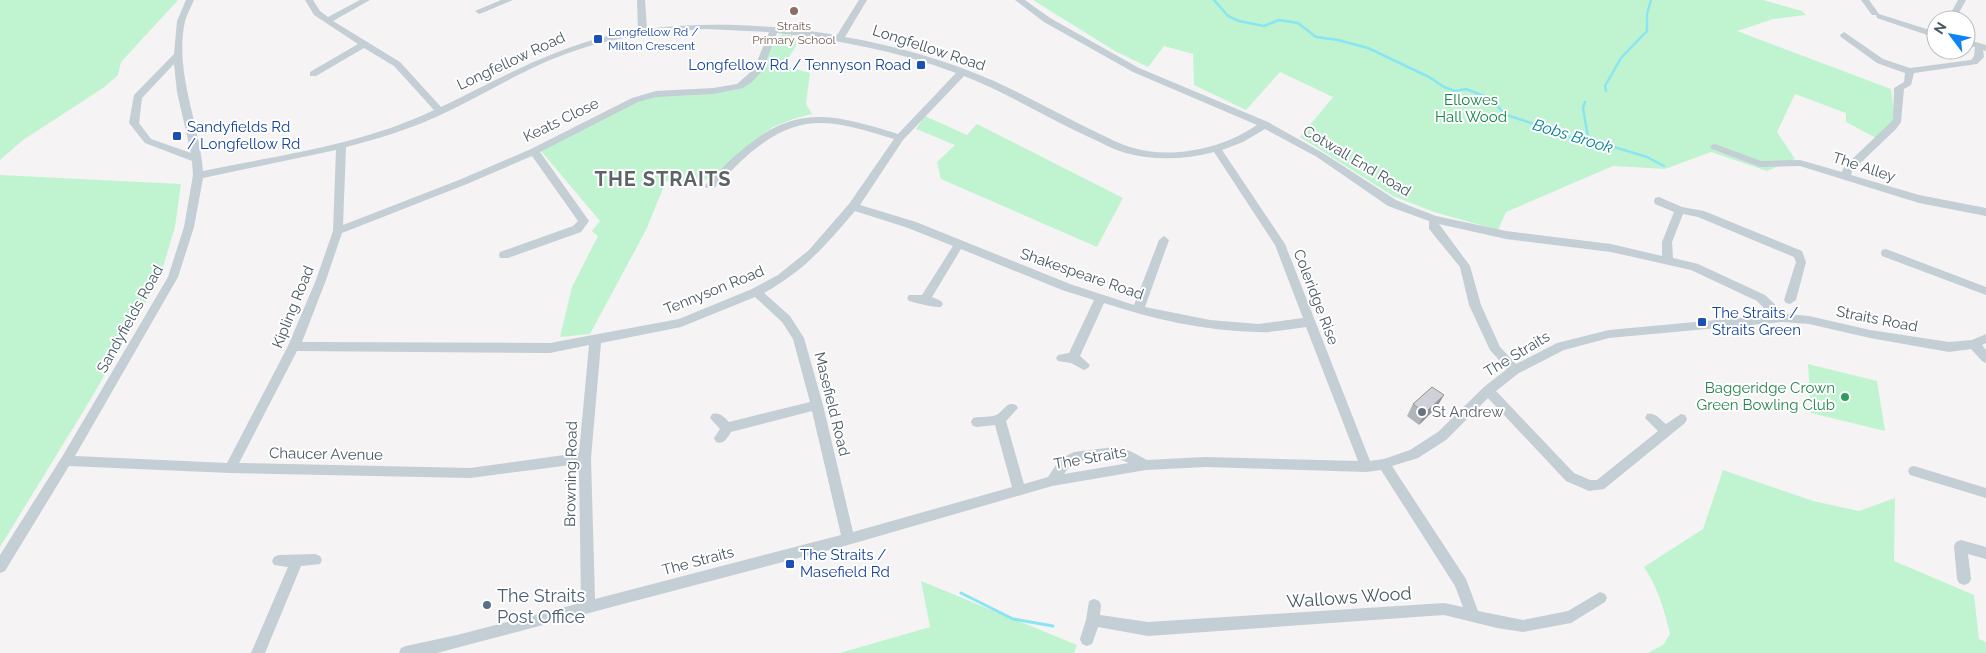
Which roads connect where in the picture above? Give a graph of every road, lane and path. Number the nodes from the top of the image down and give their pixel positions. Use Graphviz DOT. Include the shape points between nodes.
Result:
graph roads {
  1 [pos="190,0"];
  2 [pos="309,0"];
  3 [pos="366,0"];
  4 [pos="509,0"];
  5 [pos="640,0"];
  6 [pos="863,0"];
  7 [pos="1019,0"];
  8 [pos="1865,0"];
  9 [pos="478,11"];
  10 [pos="327,21"];
  11 [pos="774,30"];
  12 [pos="643,32"];
  13 [pos="1926,32"];
  14 [pos="1844,35"];
  15 [pos="840,38"];
  16 [pos="364,43"];
  17 [pos="1983,47"];
  18 [pos="178,55"];
  19 [pos="1910,71"];
  20 [pos="302,72"];
  21 [pos="962,72"];
  22 [pos="440,111"];
  23 [pos="1265,124"];
  24 [pos="900,138"];
  25 [pos="341,145"];
  26 [pos="1715,147"];
  27 [pos="1217,149"];
  28 [pos="534,151"];
  29 [pos="197,158"];
  30 [pos="198,174"];
  31 [pos="1845,176"];
  32 [pos="708,187"];
  33 [pos="1659,202"];
  34 [pos="853,207"];
  35 [pos="1680,210"];
  36 [pos="1986,212"];
  37 [pos="1434,219"];
  38 [pos="338,230"];
  39 [pos="1164,240"];
  40 [pos="959,244"];
  41 [pos="1886,253"];
  42 [pos="502,255"];
  43 [pos="1668,260"];
  44 [pos="1986,291"];
  45 [pos="756,292"];
  46 [pos="912,298"];
  47 [pos="1101,298"];
  48 [pos="925,299"];
  49 [pos="1790,300"];
  50 [pos="937,304"];
  51 [pos="1138,310"];
  52 [pos="1782,318"];
  53 [pos="1762,319"];
  54 [pos="1310,322"];
  55 [pos="1986,338"];
  56 [pos="594,341"];
  57 [pos="1974,344"];
  58 [pos="294,346"];
  59 [pos="1986,358"];
  60 [pos="1084,365"];
  61 [pos="1515,370"];
  62 [pos="1488,390"];
  63 [pos="817,405"];
  64 [pos="1012,408"];
  65 [pos="716,418"];
  66 [pos="1651,418"];
  67 [pos="1681,419"];
  68 [pos="1000,420"];
  69 [pos="977,422"];
  70 [pos="1666,431"];
  71 [pos="585,458"];
  72 [pos="66,462"];
  73 [pos="1146,464"];
  74 [pos="1384,464"];
  75 [pos="1366,467"];
  76 [pos="230,468"];
  77 [pos="1914,471"];
  78 [pos="1052,481"];
  79 [pos="1019,490"];
  80 [pos="1986,493"];
  81 [pos="848,539"];
  82 [pos="1986,553"];
  83 [pos="315,560"];
  84 [pos="279,561"];
  85 [pos="297,561"];
  86 [pos="0,567"];
  87 [pos="1964,579"];
  88 [pos="1600,598"];
  89 [pos="1094,605"];
  90 [pos="588,607"];
  91 [pos="1473,616"];
  92 [pos="1093,620"];
  93 [pos="1087,639"];
  94 [pos="258,653"];
  95 [pos="407,653"];
  1 -- 18 [label="street, Sandyfields Road" via="181,21"];
  2 -- 10 [label="street"];
  3 -- 10 [label="street"];
  4 -- 9 [label="street"];
  5 -- 12 [label="street"];
  6 -- 15 [label="street"];
  7 -- 23 [label="street, Cotwall End Road" via="1047,20 1136,70"];
  8 -- 13 [label="street" via="1877,15"];
  10 -- 16 [label="street"];
  11 -- 12 [label="street, Longfellow Road" via="735,27"];
  11 -- 15 [label="street, Longfellow Road"];
  11 -- 28 [label="street, Keats Close" via="758,70 740,86 645,96"];
  12 -- 22 [label="street, Longfellow Road" via="569,49"];
  14 -- 19 [label="street" via="1880,62"];
  15 -- 21 [label="street, Longfellow Road" via="880,46"];
  16 -- 20 [label="street" via="313,77"];
  16 -- 22 [label="street" via="397,64"];
  17 -- 19 [label="street" via="1974,62"];
  18 -- 29 [label="street, Sandyfields Road" via="182,92"];
  18 -- 29 [label="street" via="136,97 134,123 148,141"];
  19 -- 31 [label="street" via="1908,83 1899,88 1898,120 1848,169"];
  21 -- 24 [label="street, Tennyson Road"];
  21 -- 27 [label="street, Longfellow Road" via="1129,151 1164,155"];
  22 -- 25 [label="street, Longfellow Road" via="386,133"];
  23 -- 27 [label="street, Longfellow Road" via="1244,138"];
  23 -- 37 [label="street, Cotwall End Road" via="1320,155 1392,203"];
  24 -- 32 [label="street" via="832,120 798,122 774,130"];
  24 -- 34 [label="street, Tennyson Road"];
  25 -- 30 [label="street, Longfellow Road"];
  25 -- 38 [label="street, Kipling Road"];
  26 -- 31 [label="street, The Alley" via="1735,150 1760,164 1800,163"];
  27 -- 54 [label="street, Coleridge Rise" via="1280,244"];
  28 -- 38 [label="street, Keats Close"];
  28 -- 42 [label="street" via="584,221 577,229"];
  29 -- 30 [label="street, Sandyfields Road"];
  30 -- 72 [label="street, Sandyfields Road" via="189,227 173,277"];
  31 -- 36 [label="street, The Alley" via="1919,199"];
  33 -- 35 [label="street"];
  34 -- 40 [label="street, Shakespeare Road"];
  34 -- 45 [label="street, Tennyson Road" via="814,253 782,278"];
  35 -- 43 [label="street" via="1667,242"];
  35 -- 49 [label="street" via="1700,214 1798,254 1801,262"];
  37 -- 43 [label="street, Cotwall End Road" via="1506,235 1611,248"];
  37 -- 61 [label="street" via="1433,226 1465,266 1475,305 1496,350"];
  38 -- 58 [label="street, Kipling Road"];
  39 -- 51 [label="street"];
  40 -- 47 [label="street, Shakespeare Road"];
  40 -- 48 [label="street"];
  41 -- 44 [label="street"];
  43 -- 52 [label="street, Cotwall End Road" via="1744,288 1761,298"];
  45 -- 56 [label="street, Tennyson Road" via="681,324"];
  45 -- 63 [label="street, Masefield Road" via="794,330"];
  46 -- 48 [label="street"];
  47 -- 51 [label="street, Shakespeare Road"];
  47 -- 60 [label="street" via="1068,358"];
  48 -- 50 [label="street"];
  51 -- 54 [label="street, Shakespeare Road" via="1210,324 1258,328"];
  52 -- 53 [label="street, Straits Road"];
  52 -- 57 [label="street, Straits Road" via="1809,320 1949,348"];
  53 -- 61 [label="street, The Straits" via="1609,334 1561,346"];
  54 -- 75 [label="street, Coleridge Rise"];
  55 -- 57 [label="street, Straits Road"];
  56 -- 58 [label="street, Tennyson Road" via="550,348"];
  56 -- 71 [label="street, Browning Road"];
  57 -- 59 [label="street"];
  58 -- 76 [label="street, Kipling Road"];
  61 -- 62 [label="street, The Straits"];
  62 -- 70 [label="street" via="1570,477 1589,486 1600,485"];
  62 -- 74 [label="street, The Straits" via="1442,436 1414,454"];
  63 -- 65 [label="street" via="724,433"];
  63 -- 81 [label="street, Masefield Road"];
  64 -- 68 [label="street"];
  66 -- 70 [label="street"];
  67 -- 70 [label="street"];
  68 -- 69 [label="street"];
  68 -- 79 [label="street"];
  71 -- 76 [label="street, Chaucer Avenue" via="470,473"];
  71 -- 90 [label="street, Browning Road"];
  72 -- 76 [label="street, Chaucer Avenue"];
  72 -- 86 [label="street, Sandyfields Road"];
  73 -- 75 [label="street, The Straits" via="1205,462"];
  73 -- 78 [label="street, The Straits"];
  73 -- 78 [label="street" via="1114,452 1078,456 1064,463"];
  74 -- 75 [label="street, The Straits"];
  74 -- 91 [label="street" via="1461,583"];
  77 -- 80 [label="street"];
  78 -- 79 [label="street, The Straits"];
  79 -- 81 [label="street, The Straits"];
  81 -- 90 [label="street, The Straits"];
  82 -- 87 [label="street" via="1962,546"];
  83 -- 85 [label="street"];
  84 -- 85 [label="street"];
  85 -- 94 [label="street"];
  88 -- 91 [label="street, Wallows Wood" via="1571,616 1523,626"];
  89 -- 92 [label="street"];
  90 -- 95 [label="street, The Straits"];
  91 -- 92 [label="street, Wallows Wood" via="1444,609 1148,629"];
  92 -- 93 [label="street"];
}
